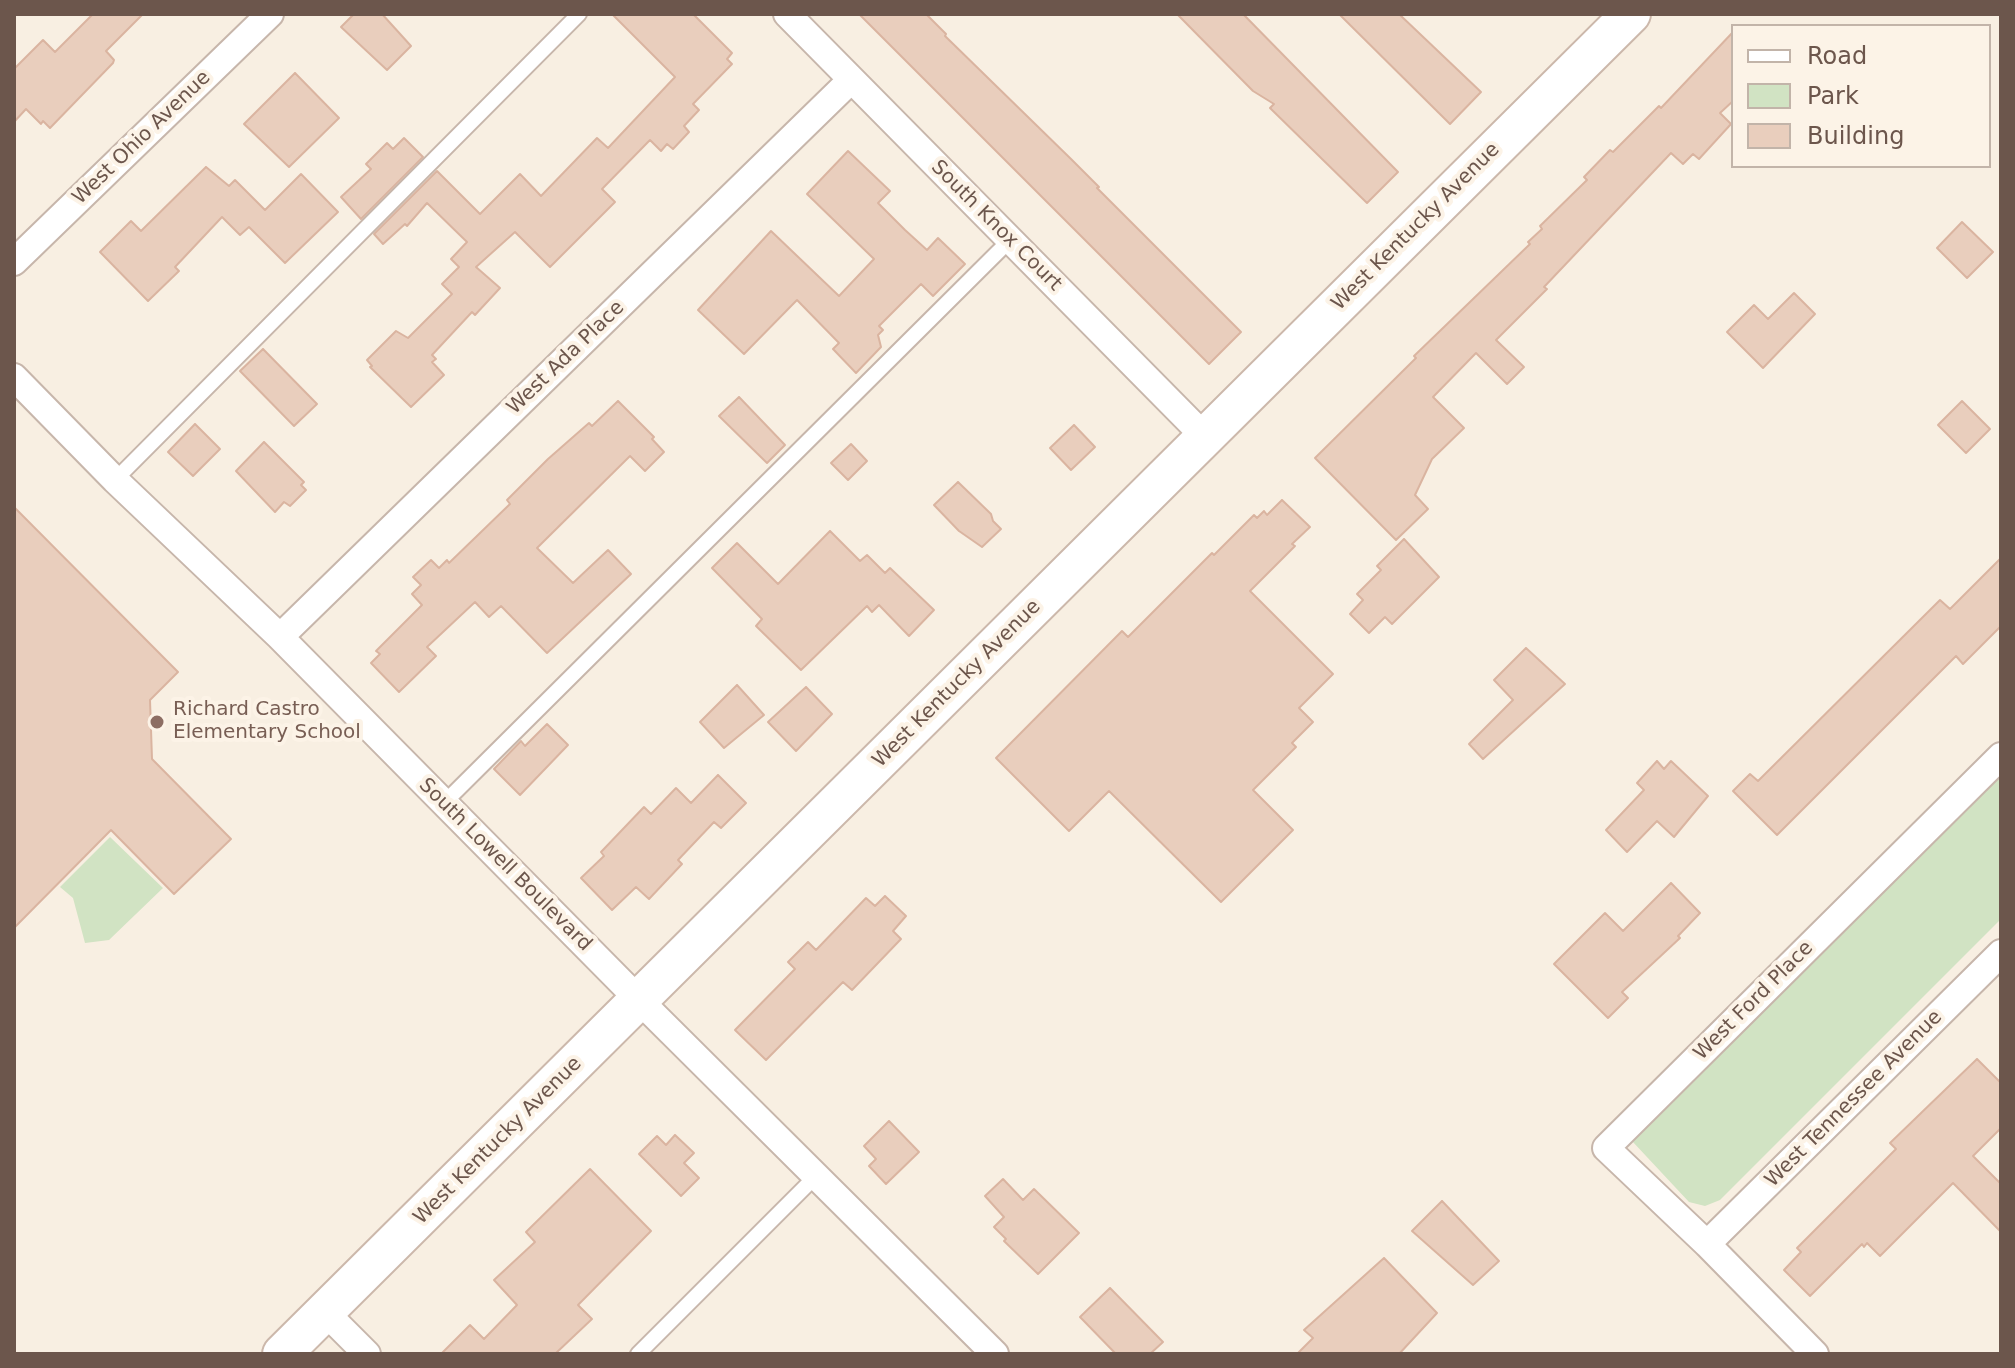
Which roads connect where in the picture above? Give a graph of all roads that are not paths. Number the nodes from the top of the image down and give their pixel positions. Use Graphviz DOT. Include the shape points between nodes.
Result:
graph roads {
  1 [pos="270,14"];
  2 [pos="579,14"];
  3 [pos="787,14"];
  4 [pos="1631,14"];
  5 [pos="851,80"];
  6 [pos="1010,240"];
  7 [pos="14,262"];
  8 [pos="14,377"];
  9 [pos="1205,437"];
  10 [pos="115,480"];
  11 [pos="280,637"];
  12 [pos="2001,756"];
  13 [pos="444,803"];
  14 [pos="2001,953"];
  15 [pos="640,1001"];
  16 [pos="816,1176"];
  17 [pos="1707,1244"];
  18 [pos="325,1312"];
  19 [pos="650,1343"];
  20 [pos="282,1354"];
  21 [pos="367,1354"];
  22 [pos="638,1354"];
  23 [pos="661,1354"];
  24 [pos="995,1354"];
  25 [pos="1815,1354"];
  1 -- 7 [label="street, West Ohio Avenue"];
  2 -- 10 [label="lane"];
  3 -- 5 [label="street, South Knox Court"];
  4 -- 9 [label="street, West Kentucky Avenue"];
  5 -- 6 [label="street, South Knox Court"];
  5 -- 11 [label="street, West Ada Place"];
  6 -- 9 [label="street, South Knox Court"];
  6 -- 13 [label="lane"];
  8 -- 10 [label="street, South Lowell Boulevard"];
  9 -- 15 [label="street, West Kentucky Avenue"];
  10 -- 11 [label="street, South Lowell Boulevard"];
  11 -- 13 [label="street, South Lowell Boulevard"];
  12 -- 17 [label="street, West Ford Place" via="1606,1148"];
  13 -- 15 [label="street, South Lowell Boulevard"];
  14 -- 17 [label="street, West Tennessee Avenue"];
  15 -- 16 [label="street, South Lowell Boulevard"];
  15 -- 18 [label="street, West Kentucky Avenue"];
  16 -- 19 [label="lane"];
  16 -- 24 [label="street, South Lowell Boulevard"];
  17 -- 25 [label="street"];
  18 -- 20 [label="street, West Kentucky Avenue"];
  18 -- 21 [label="street"];
  19 -- 22 [label="lane"];
  19 -- 23 [label="lane"];
}
